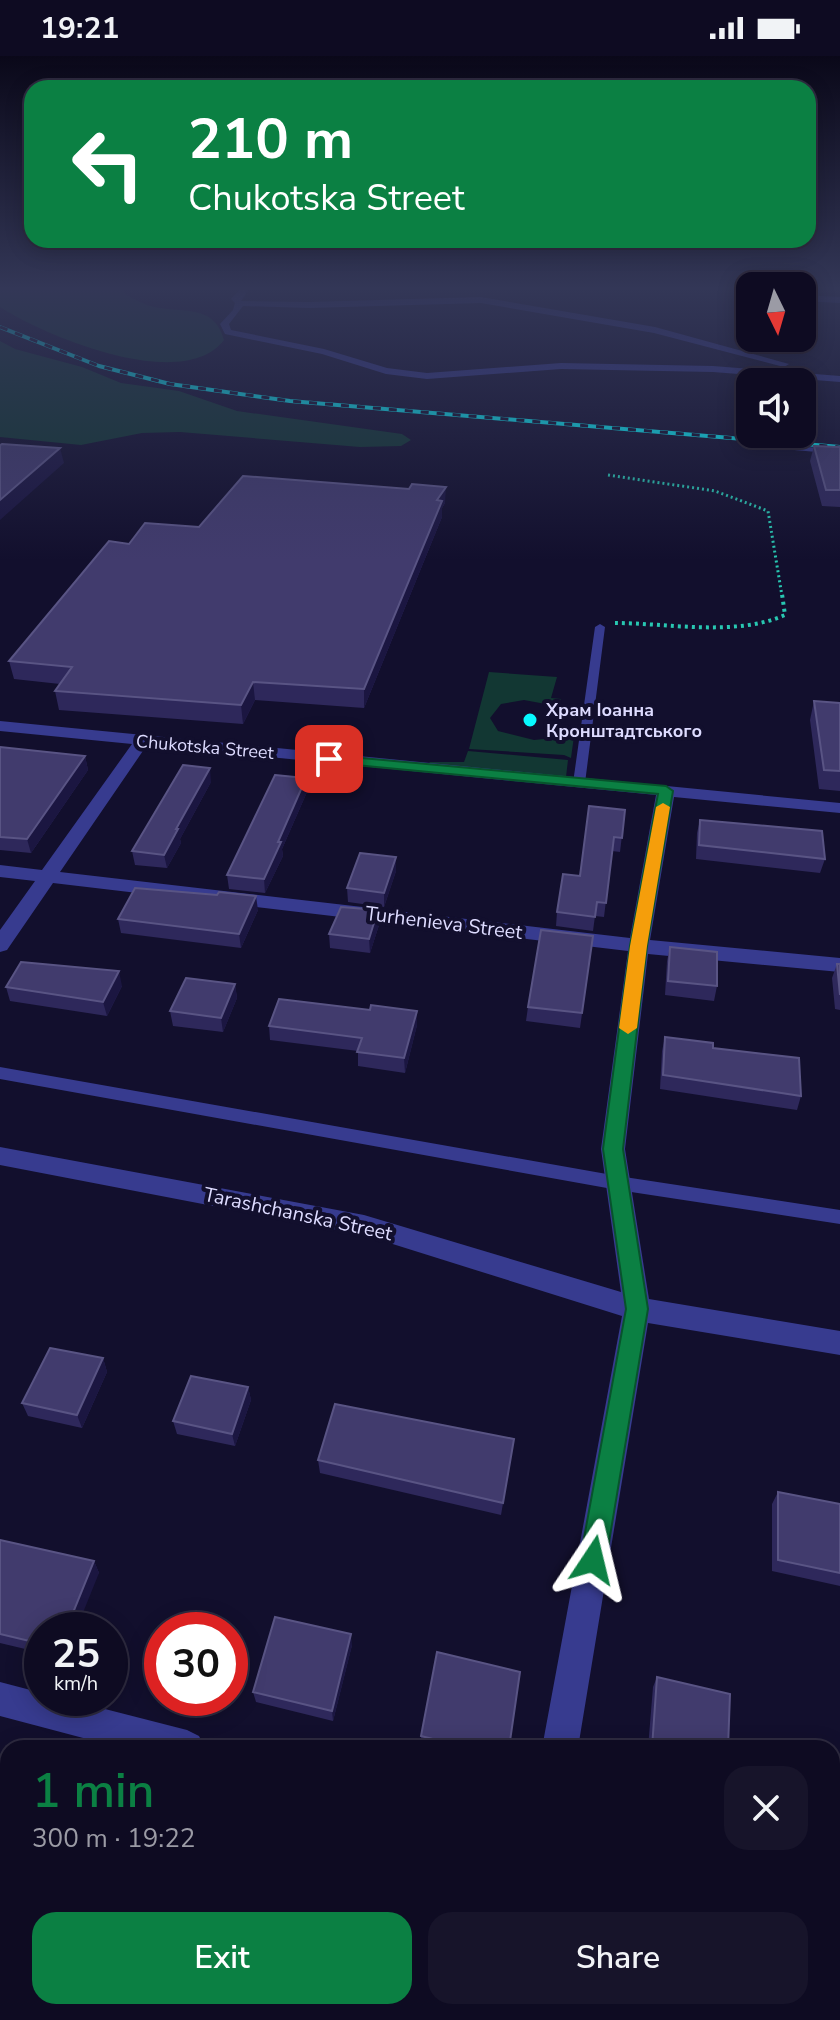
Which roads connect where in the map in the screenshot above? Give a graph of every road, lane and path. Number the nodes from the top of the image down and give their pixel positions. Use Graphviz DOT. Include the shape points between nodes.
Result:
graph roads {
  1 [pos="797,448"];
  2 [pos="840,452"];
  3 [pos="608,475"];
  4 [pos="600,627"];
  5 [pos="0,726"];
  6 [pos="142,741"];
  7 [pos="579,783"];
  8 [pos="666,791"];
  9 [pos="840,808"];
  10 [pos="0,871"];
  11 [pos="46,876"];
  12 [pos="0,945"];
  13 [pos="639,946"];
  14 [pos="840,965"];
  15 [pos="0,1073"];
  16 [pos="0,1156"];
  17 [pos="618,1183"];
  18 [pos="840,1217"];
  19 [pos="637,1309"];
  20 [pos="840,1343"];
  21 [pos="0,1699"];
  22 [pos="156,1740"];
  23 [pos="561,1740"];
  1 -- 2 [label="lane"];
  3 -- 4 [label="path" via="715,491 768,511 785,615 760,623"];
  4 -- 7 [label="lane"];
  5 -- 6 [label="street, Chukotska Street"];
  6 -- 7 [label="street, Chukotska Street"];
  6 -- 11 [label="street"];
  7 -- 8 [label="street, Chukotska Street"];
  8 -- 9 [label="street, Chukotska Street"];
  8 -- 13 [label="street"];
  10 -- 11 [label="street, Turhenieva Street"];
  11 -- 12 [label="street"];
  11 -- 13 [label="street, Turhenieva Street"];
  13 -- 14 [label="street, Turhenieva Street"];
  13 -- 17 [label="street" via="613,1149"];
  15 -- 17 [label="lane"];
  16 -- 19 [label="street, Tarashchanska Street" via="364,1225"];
  17 -- 18 [label="lane"];
  17 -- 19 [label="street"];
  19 -- 20 [label="street, Tarashchanska Street"];
  19 -- 23 [label="street"];
  21 -- 22 [label="street"];
}
